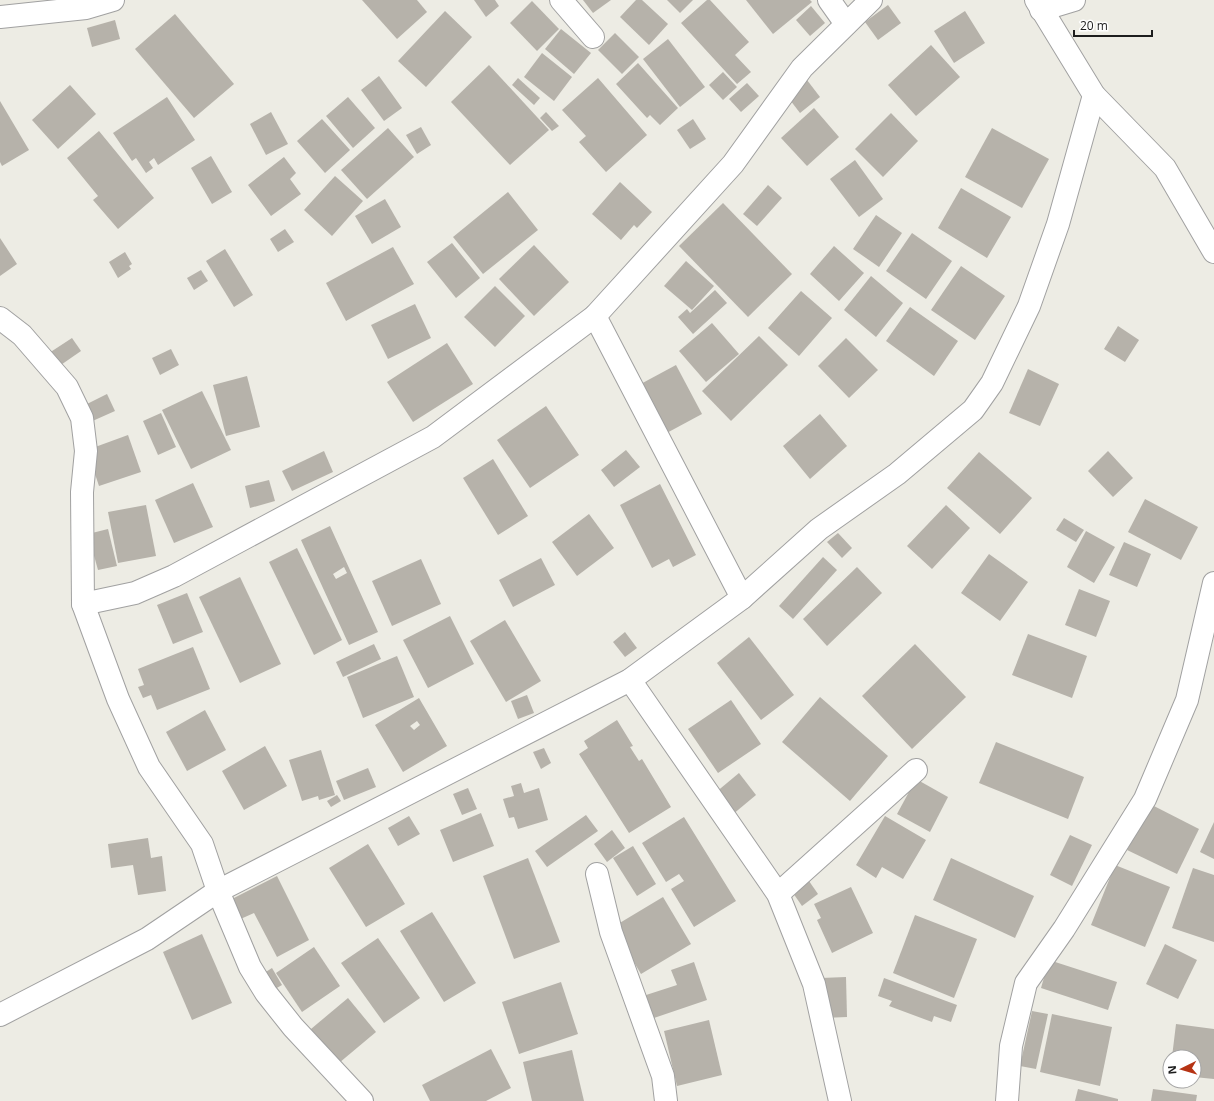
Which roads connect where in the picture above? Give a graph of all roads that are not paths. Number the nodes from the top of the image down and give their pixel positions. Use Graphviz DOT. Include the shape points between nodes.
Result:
graph roads {
  1 [pos="113,0"];
  2 [pos="561,0"];
  3 [pos="829,0"];
  4 [pos="871,0"];
  5 [pos="1074,0"];
  6 [pos="1039,5"];
  7 [pos="0,17"];
  8 [pos="846,24"];
  9 [pos="593,37"];
  10 [pos="1094,95"];
  11 [pos="1214,252"];
  12 [pos="595,316"];
  13 [pos="0,318"];
  14 [pos="1214,583"];
  15 [pos="742,598"];
  16 [pos="83,604"];
  17 [pos="630,680"];
  18 [pos="916,770"];
  19 [pos="598,874"];
  20 [pos="218,891"];
  21 [pos="778,894"];
  22 [pos="0,1015"];
  23 [pos="362,1101"];
  24 [pos="666,1101"];
  25 [pos="840,1101"];
  26 [pos="1007,1101"];
  1 -- 7 [label="street" via="86,8"];
  2 -- 9 [label="street"];
  3 -- 8 [label="street"];
  4 -- 8 [label="street"];
  5 -- 6 [label="street"];
  6 -- 10 [label="street"];
  8 -- 12 [label="street" via="802,68 733,164"];
  10 -- 11 [label="street" via="1165,168"];
  10 -- 15 [label="street" via="1058,224 1029,306 988,389 973,410 909,464 819,529"];
  12 -- 15 [label="street"];
  12 -- 16 [label="street" via="433,437 174,576 135,593"];
  13 -- 16 [label="street" via="22,335 67,387 82,418 86,451 82,492"];
  14 -- 26 [label="street" via="1187,700 1145,799 1064,929 1026,983 1011,1046"];
  15 -- 17 [label="street"];
  16 -- 20 [label="street" via="118,699 149,767 202,844"];
  17 -- 20 [label="street"];
  17 -- 21 [label="street"];
  18 -- 21 [label="street"];
  19 -- 24 [label="street" via="611,932 663,1076"];
  20 -- 22 [label="street" via="147,939"];
  20 -- 23 [label="street" via="250,967 266,993 293,1027"];
  21 -- 25 [label="street" via="814,984"];
}
